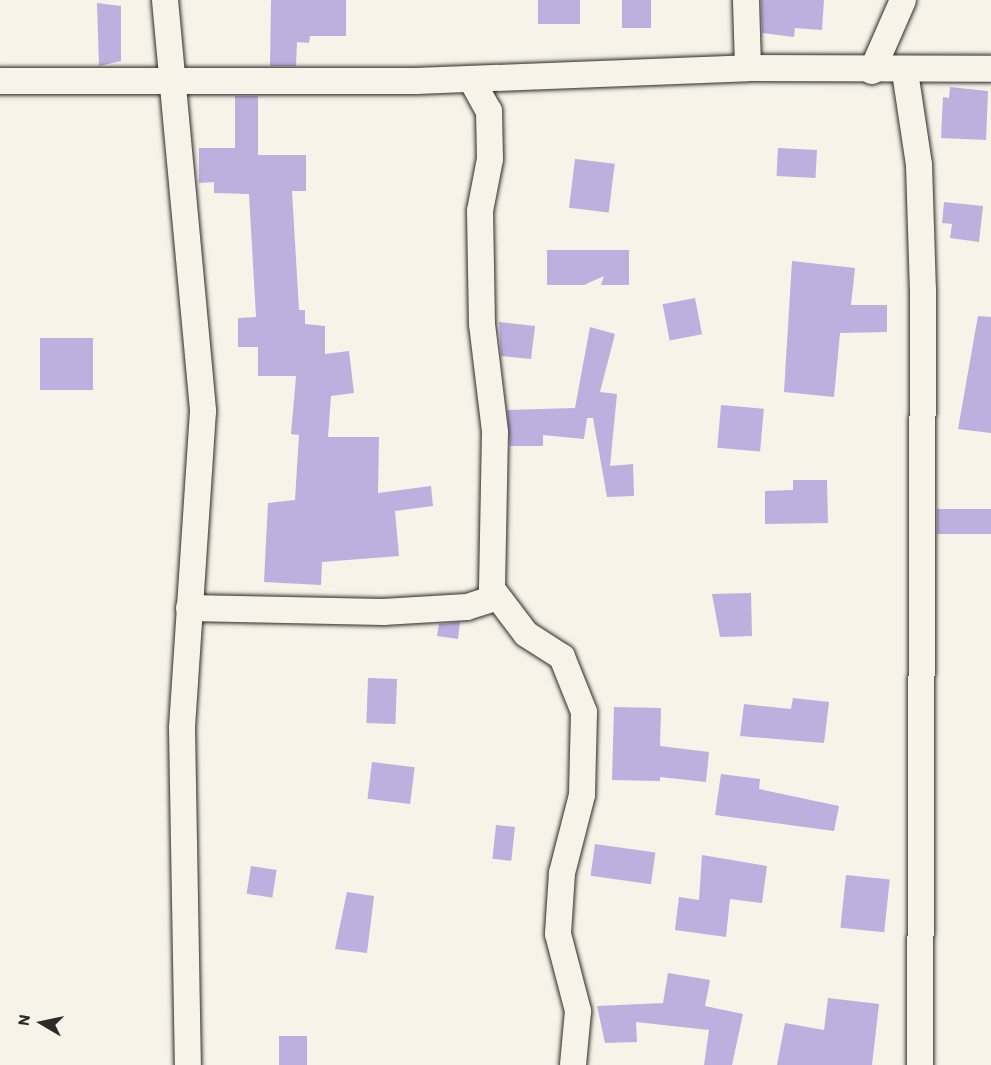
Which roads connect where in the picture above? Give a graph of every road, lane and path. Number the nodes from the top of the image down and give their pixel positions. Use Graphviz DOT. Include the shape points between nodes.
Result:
graph roads {
  1 [pos="165,0"];
  2 [pos="746,0"];
  3 [pos="903,0"];
  4 [pos="747,68"];
  5 [pos="991,69"];
  6 [pos="872,70"];
  7 [pos="904,72"];
  8 [pos="471,79"];
  9 [pos="172,80"];
  10 [pos="0,81"];
  11 [pos="492,589"];
  12 [pos="189,608"];
  13 [pos="188,1065"];
  14 [pos="573,1065"];
  15 [pos="920,1065"];
  1 -- 9 [label="street"];
  2 -- 4 [label="street"];
  3 -- 6 [label="street"];
  4 -- 6 [label="street"];
  4 -- 8 [label="street"];
  5 -- 7 [label="street"];
  6 -- 7 [label="street"];
  7 -- 15 [label="street" via="919,165 923,290"];
  8 -- 9 [label="street"];
  8 -- 11 [label="street" via="489,111 490,159 480,211 482,324 495,432"];
  9 -- 10 [label="street"];
  9 -- 12 [label="street" via="203,411"];
  11 -- 12 [label="street" via="490,599 467,607 383,612"];
  11 -- 14 [label="street" via="526,634 562,657 584,712 582,795 562,873 558,934 578,1011"];
  12 -- 13 [label="street" via="182,728"];
}
